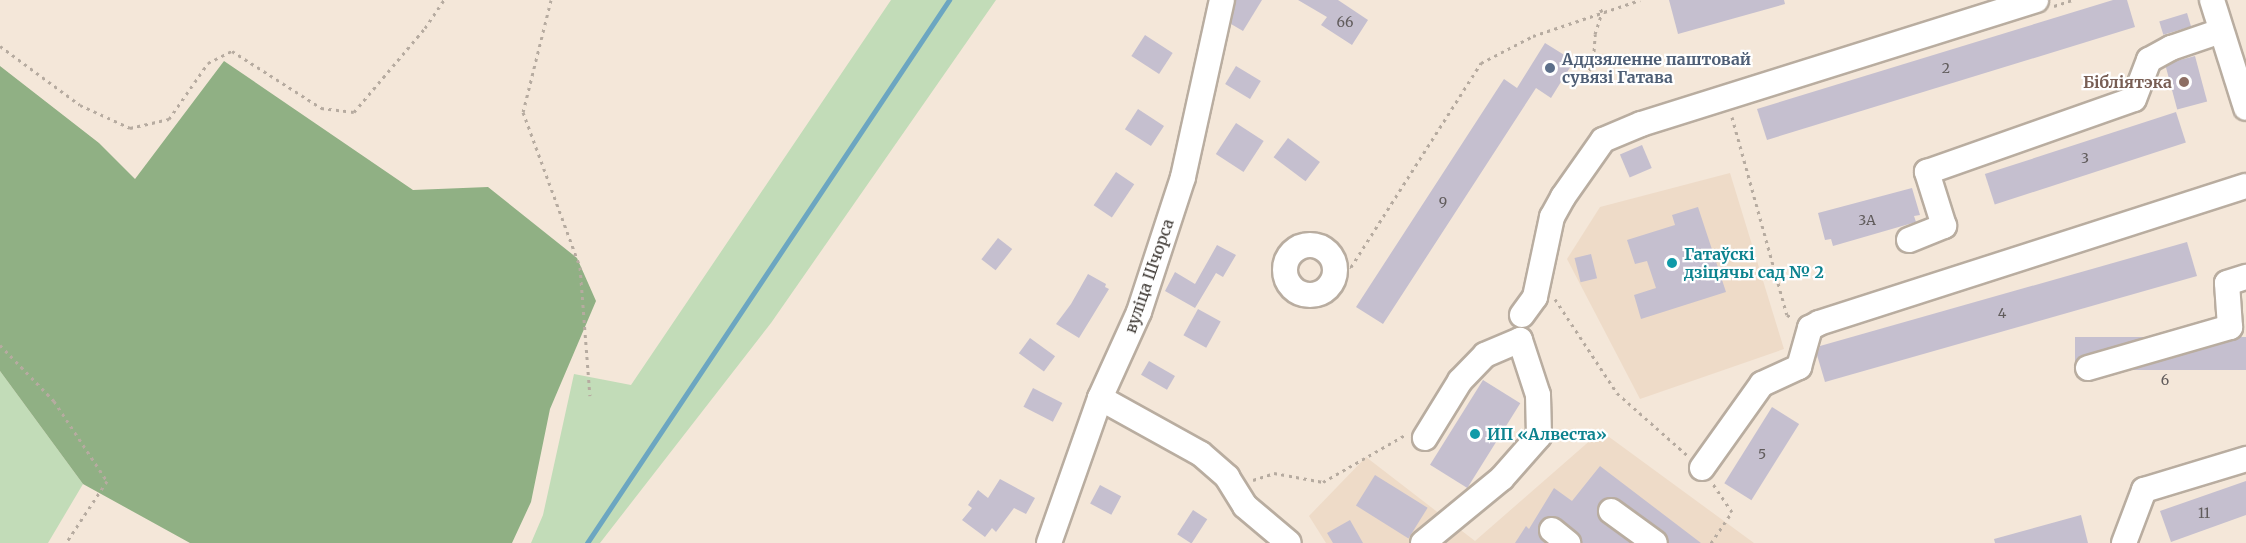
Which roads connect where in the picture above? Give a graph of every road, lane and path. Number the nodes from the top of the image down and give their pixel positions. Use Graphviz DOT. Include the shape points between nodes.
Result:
graph roads {
  1 [pos="444,0"];
  2 [pos="551,0"];
  3 [pos="1222,0"];
  4 [pos="1640,0"];
  5 [pos="2036,0"];
  6 [pos="2212,0"];
  7 [pos="1599,6"];
  8 [pos="1602,12"];
  9 [pos="2221,31"];
  10 [pos="0,46"];
  11 [pos="1566,74"];
  12 [pos="1726,97"];
  13 [pos="2246,108"];
  14 [pos="2246,186"];
  15 [pos="1909,240"];
  16 [pos="1344,262"];
  17 [pos="2246,277"];
  18 [pos="1539,278"];
  19 [pos="1522,315"];
  20 [pos="1810,328"];
  21 [pos="0,345"];
  22 [pos="2088,368"];
  23 [pos="590,396"];
  24 [pos="1100,398"];
  25 [pos="1417,435"];
  26 [pos="2246,459"];
  27 [pos="1702,468"];
  28 [pos="1233,486"];
  29 [pos="1611,511"];
  30 [pos="66,543"];
  31 [pos="1049,543"];
  32 [pos="1289,543"];
  33 [pos="1423,543"];
  34 [pos="1654,543"];
  35 [pos="1712,543"];
  36 [pos="2124,543"];
  1 -- 10 [label="path" via="354,112 321,108 232,51 208,63 168,119 130,129 80,105"];
  2 -- 23 [label="path" via="523,112 580,267"];
  3 -- 24 [label="street, вуліца Шчорса" via="1184,177 1139,312"];
  4 -- 8 [label="path"];
  5 -- 12 [label="street"];
  6 -- 9 [label="street"];
  7 -- 8 [label="path"];
  8 -- 11 [label="path" via="1593,66 1578,81"];
  8 -- 16 [label="path" via="1533,36 1481,63 1351,267"];
  9 -- 13 [label="street"];
  9 -- 15 [label="street" via="2149,60 2134,99 1927,172 1944,226"];
  12 -- 18 [label="street" via="1603,140 1552,217"];
  12 -- 20 [label="path" via="1787,315"];
  14 -- 20 [label="street" via="1873,303"];
  17 -- 22 [label="street" via="2228,283 2230,327"];
  18 -- 19 [label="street" via="1535,297"];
  18 -- 27 [label="path" via="1617,393"];
  20 -- 27 [label="street" via="1799,367 1762,384"];
  21 -- 30 [label="path" via="54,401 107,481"];
  24 -- 28 [label="street" via="1200,454"];
  24 -- 31 [label="street, вуліца Шчорса"];
  25 -- 28 [label="path" via="1323,482 1274,473"];
  25 -- 33 [label="street" via="1485,355 1520,340 1538,395 1539,436 1502,478"];
  26 -- 36 [label="street" via="2144,490"];
  27 -- 35 [label="path" via="1732,512"];
  28 -- 32 [label="street" via="1245,506"];
  29 -- 34 [label="street"];
}
